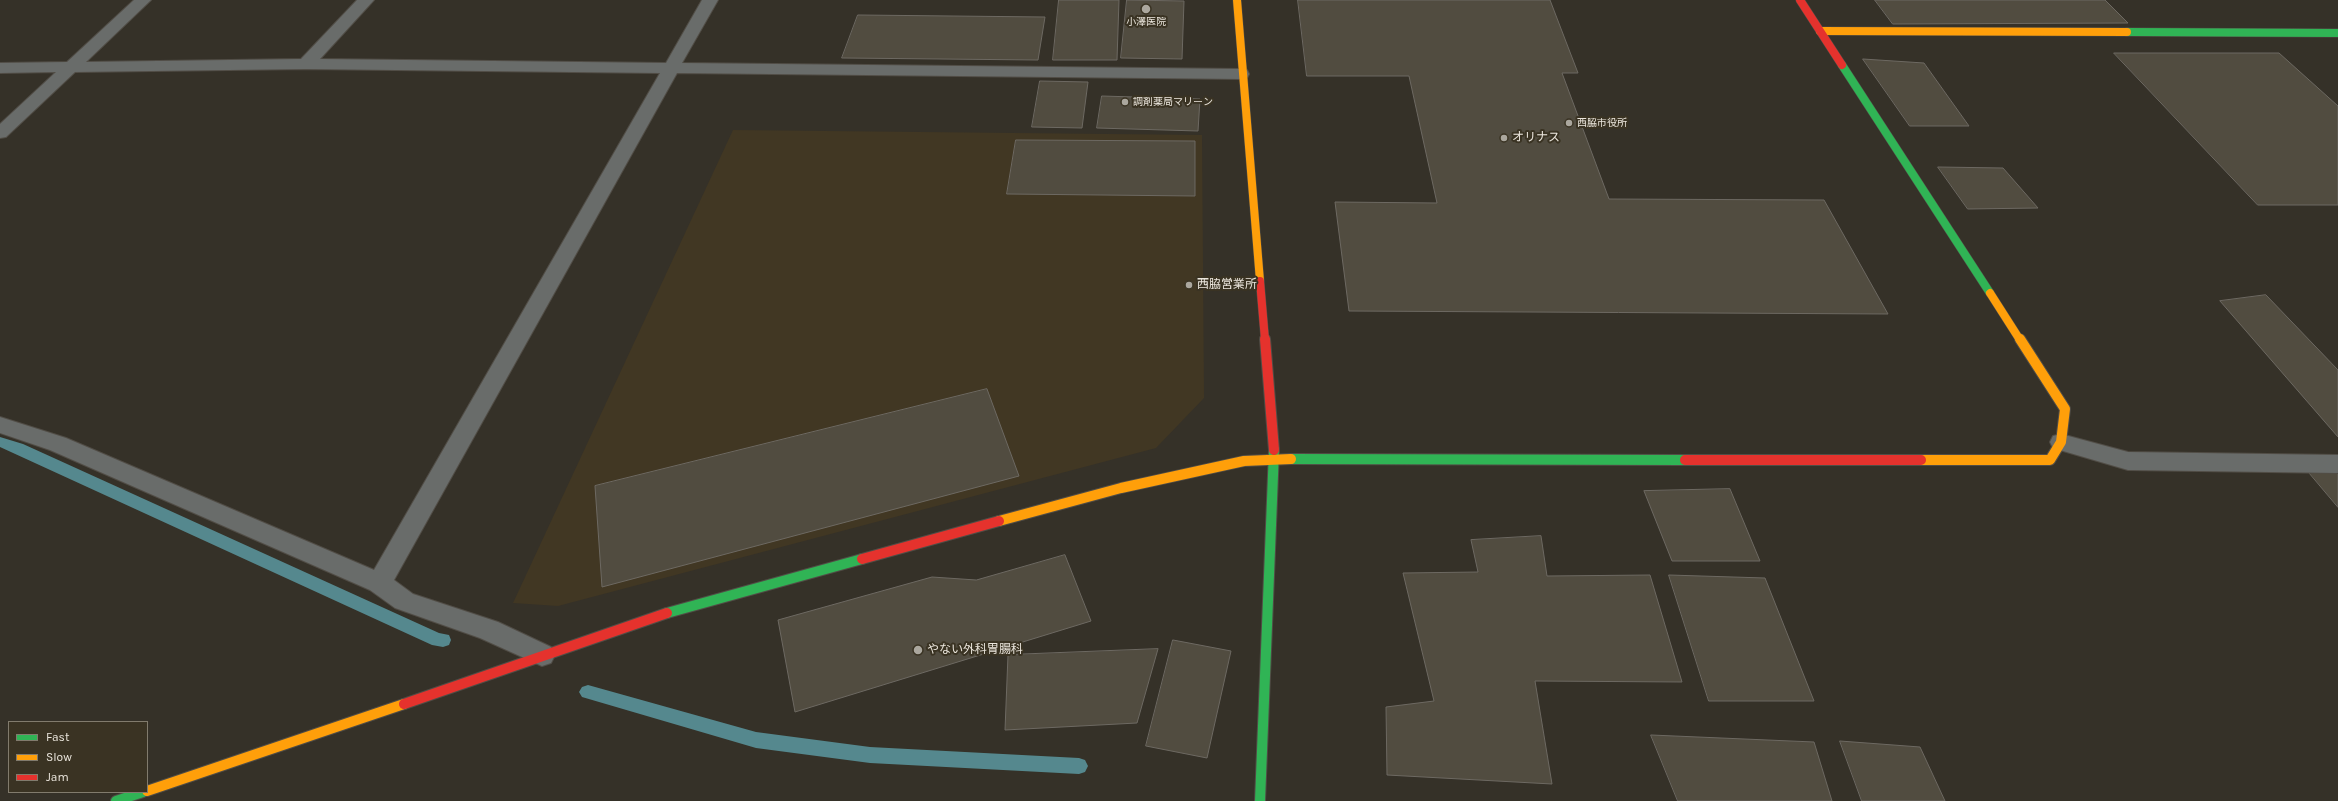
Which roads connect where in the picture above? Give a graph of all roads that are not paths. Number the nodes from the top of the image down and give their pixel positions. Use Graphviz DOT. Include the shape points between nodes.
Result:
graph roads {
  1 [pos="143,0"];
  2 [pos="366,0"];
  3 [pos="710,0"];
  4 [pos="1237,0"];
  5 [pos="1800,0"];
  6 [pos="1820,31"];
  7 [pos="2338,33"];
  8 [pos="306,64"];
  9 [pos="70,67"];
  10 [pos="671,67"];
  11 [pos="0,68"];
  12 [pos="1241,74"];
  13 [pos="0,133"];
  14 [pos="0,425"];
  15 [pos="2061,442"];
  16 [pos="1275,459"];
  17 [pos="2338,464"];
  18 [pos="379,583"];
  19 [pos="542,655"];
  20 [pos="148,791"];
  21 [pos="140,793"];
  22 [pos="116,801"];
  23 [pos="1260,801"];
  1 -- 9 [label="street"];
  2 -- 8 [label="street"];
  3 -- 10 [label="street"];
  4 -- 12 [label="street"];
  5 -- 6 [label="street"];
  6 -- 7 [label="street"];
  6 -- 15 [label="street" via="2064,409"];
  8 -- 9 [label="street"];
  8 -- 10 [label="street"];
  9 -- 11 [label="street"];
  9 -- 13 [label="street"];
  10 -- 12 [label="street"];
  10 -- 18 [label="street"];
  12 -- 16 [label="street"];
  14 -- 18 [label="street" via="58,444"];
  15 -- 16 [label="street" via="2050,460"];
  15 -- 17 [label="street" via="2128,461"];
  16 -- 19 [label="street" via="1244,462 1114,490 671,611"];
  16 -- 23 [label="street"];
  18 -- 19 [label="street" via="404,601 489,630"];
  19 -- 20 [label="street"];
  21 -- 22 [label="street"];
}
